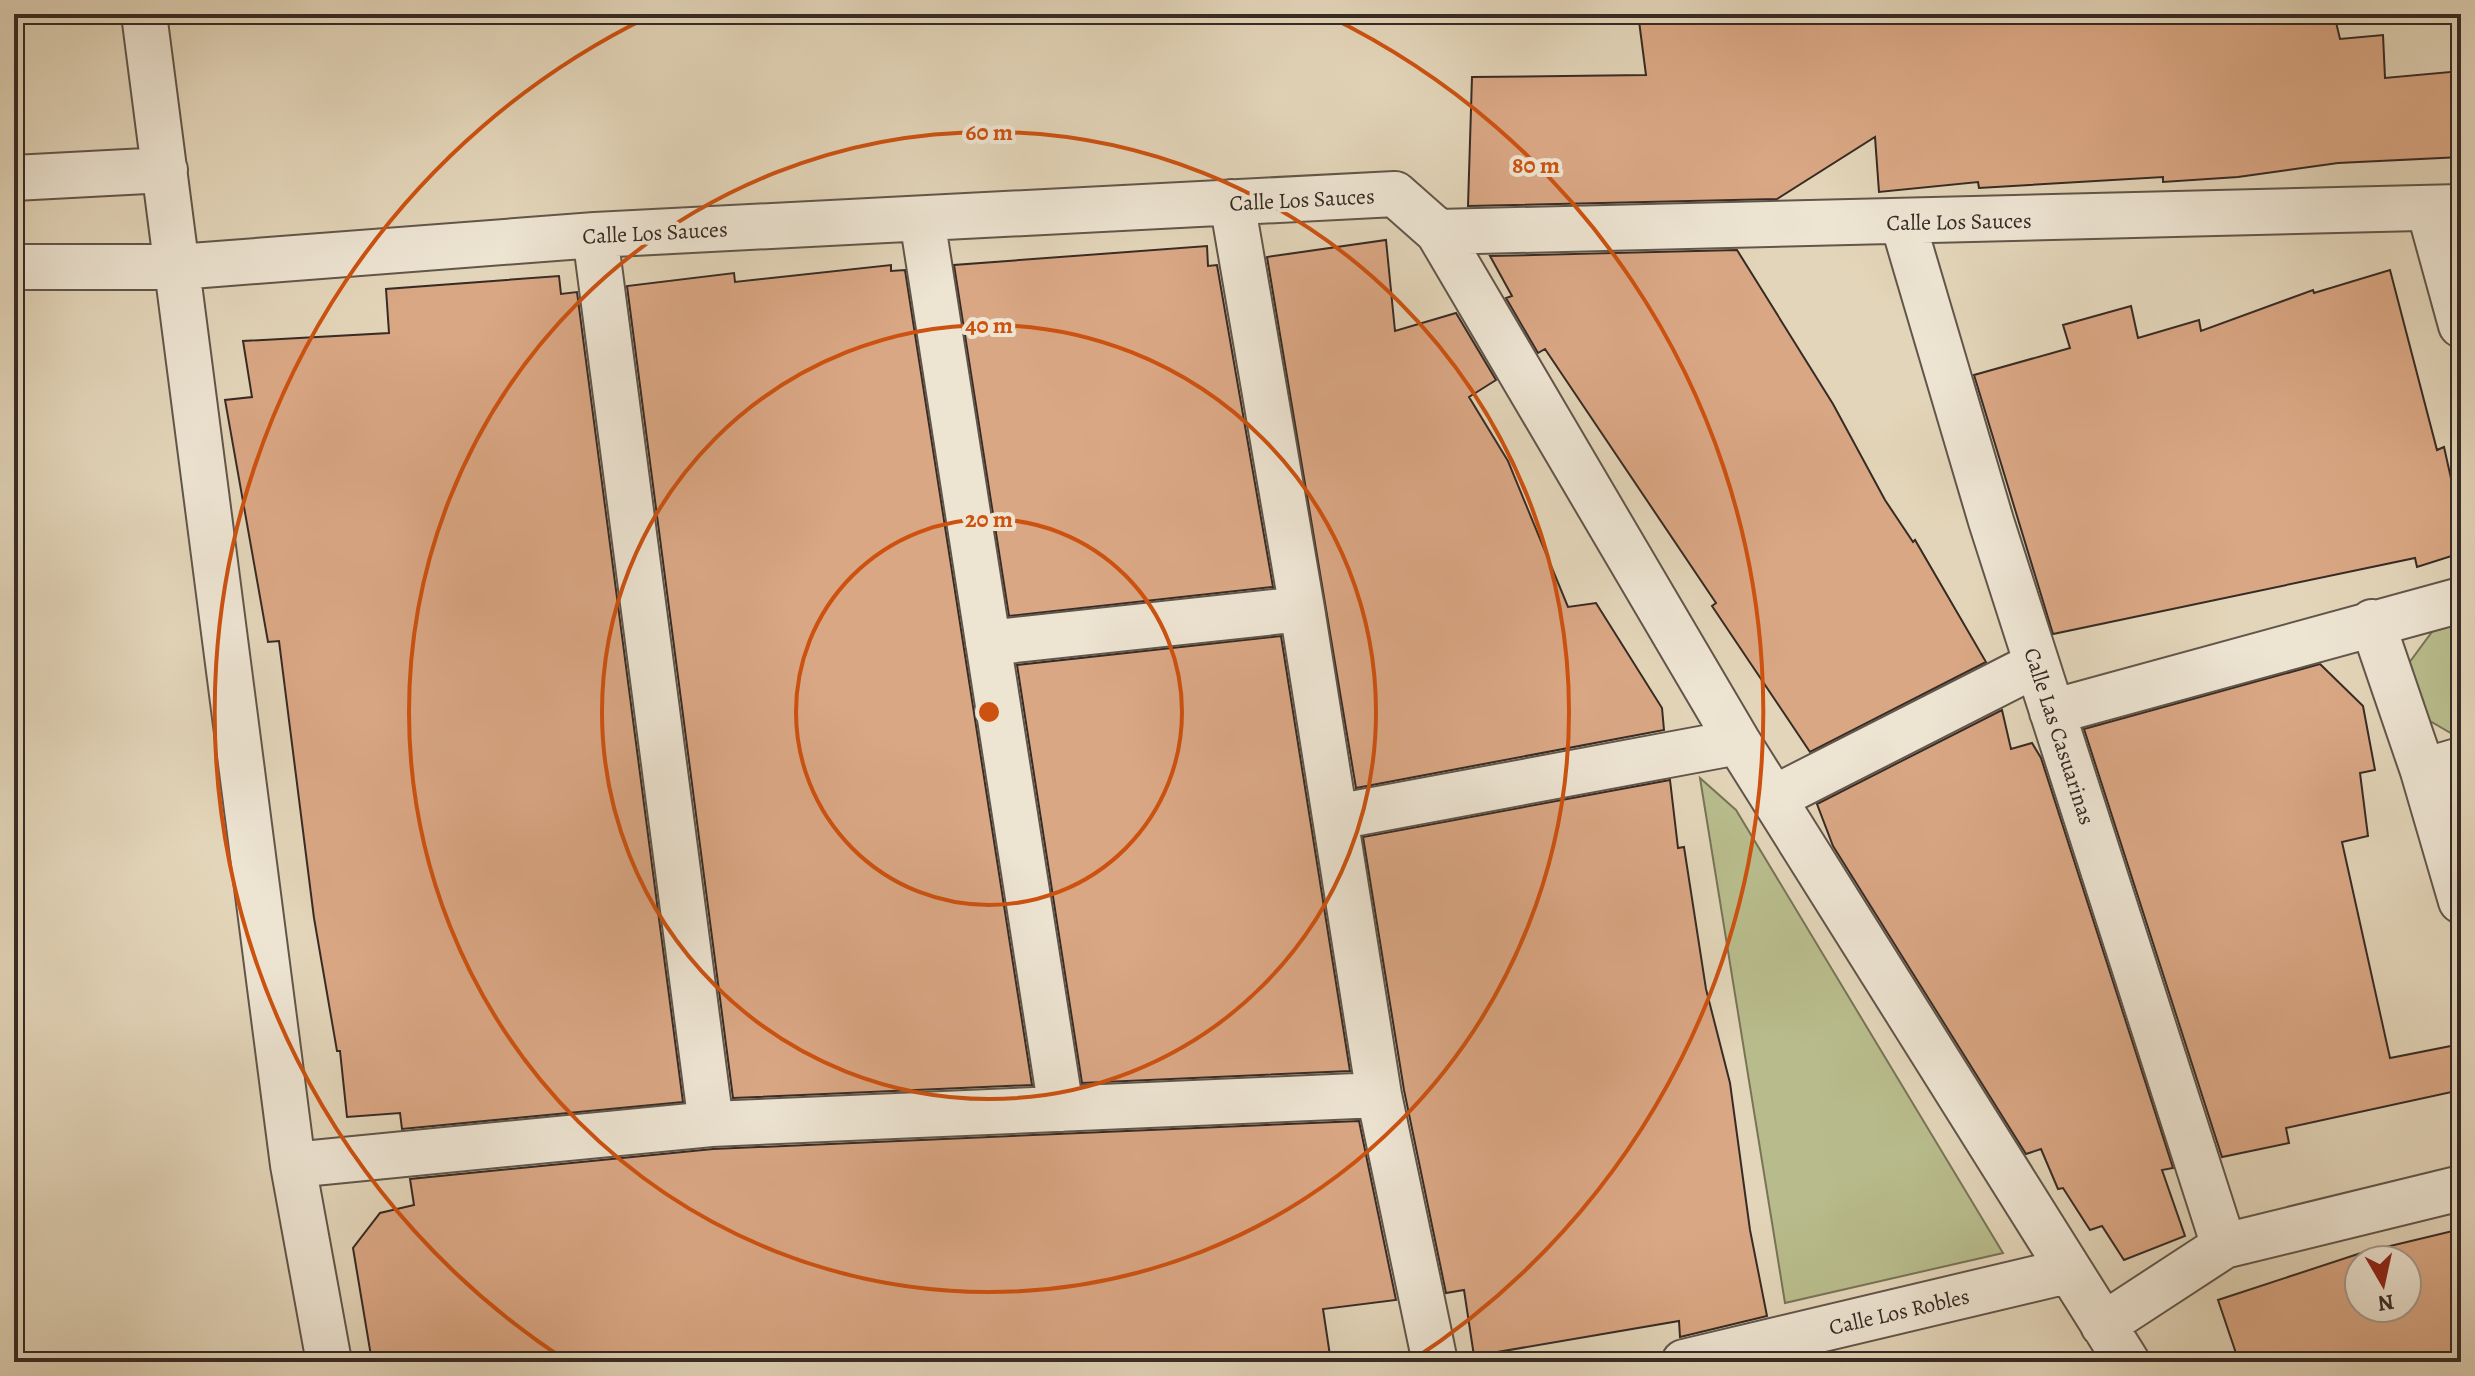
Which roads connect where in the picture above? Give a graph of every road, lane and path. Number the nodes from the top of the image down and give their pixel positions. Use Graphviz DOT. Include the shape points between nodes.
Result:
graph roads {
  1 [pos="144,14"];
  2 [pos="165,170"];
  3 [pos="14,178"];
  4 [pos="1232,202"];
  5 [pos="2445,208"];
  6 [pos="922,219"];
  7 [pos="1903,223"];
  8 [pos="1438,232"];
  9 [pos="595,235"];
  10 [pos="14,267"];
  11 [pos="178,267"];
  12 [pos="2461,325"];
  13 [pos="2461,600"];
  14 [pos="1302,609"];
  15 [pos="2372,622"];
  16 [pos="988,643"];
  17 [pos="2037,664"];
  18 [pos="2052,712"];
  19 [pos="1738,742"];
  20 [pos="2442,765"];
  21 [pos="1774,798"];
  22 [pos="1336,817"];
  23 [pos="2461,901"];
  24 [pos="1379,1095"];
  25 [pos="1061,1109"];
  26 [pos="711,1124"];
  27 [pos="293,1165"];
  28 [pos="2461,1188"];
  29 [pos="2224,1246"];
  30 [pos="2067,1271"];
  31 [pos="2103,1325"];
  32 [pos="329,1362"];
  33 [pos="1435,1362"];
  34 [pos="1684,1362"];
  35 [pos="2127,1362"];
  1 -- 2 [label="street"];
  2 -- 3 [label="street"];
  2 -- 11 [label="street"];
  4 -- 6 [label="street, Calle Los Sauces"];
  4 -- 8 [label="street, Calle Los Sauces" via="1395,194"];
  4 -- 14 [label="street"];
  5 -- 7 [label="street, Calle Los Sauces"];
  5 -- 12 [label="street"];
  6 -- 9 [label="street, Calle Los Sauces"];
  6 -- 16 [label="street"];
  7 -- 8 [label="street, Calle Los Sauces"];
  7 -- 17 [label="street, Calle Las Casuarinas"];
  8 -- 19 [label="street"];
  9 -- 11 [label="street, Calle Los Sauces"];
  9 -- 26 [label="street"];
  10 -- 11 [label="street, Calle Los Sauces"];
  11 -- 27 [label="street"];
  13 -- 15 [label="street"];
  14 -- 16 [label="street"];
  14 -- 22 [label="street"];
  15 -- 18 [label="street"];
  15 -- 20 [label="street"];
  16 -- 25 [label="street"];
  17 -- 18 [label="street, Calle Las Casuarinas"];
  17 -- 21 [label="street"];
  18 -- 29 [label="street, Calle Las Casuarinas"];
  19 -- 21 [label="street"];
  19 -- 22 [label="street"];
  20 -- 23 [label="street"];
  21 -- 30 [label="street"];
  22 -- 24 [label="street"];
  24 -- 25 [label="street"];
  24 -- 33 [label="street"];
  25 -- 26 [label="street"];
  26 -- 27 [label="street"];
  27 -- 32 [label="street"];
  28 -- 29 [label="street"];
  29 -- 31 [label="street"];
  30 -- 31 [label="street"];
  30 -- 34 [label="street, Calle Los Robles"];
  31 -- 35 [label="street"];
}
